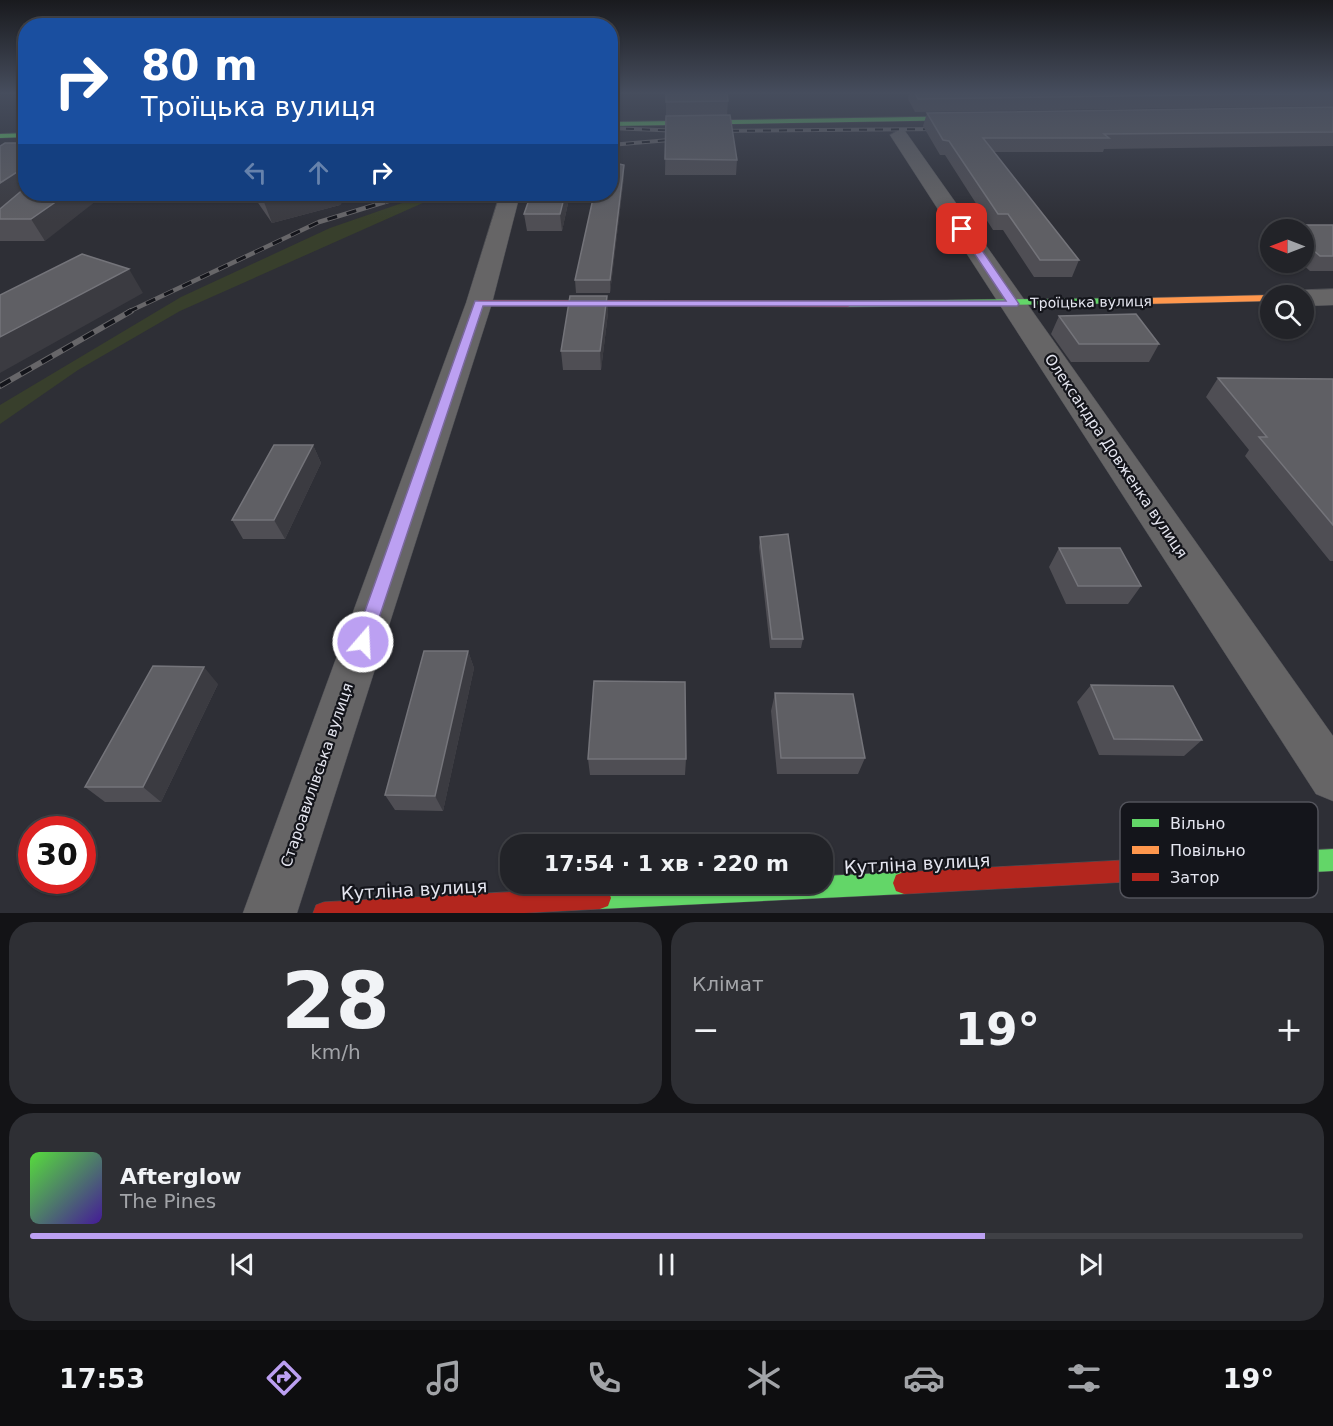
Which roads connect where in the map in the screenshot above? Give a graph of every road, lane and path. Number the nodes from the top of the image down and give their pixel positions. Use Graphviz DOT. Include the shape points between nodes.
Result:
graph roads {
  1 [pos="899,135"];
  2 [pos="508,201"];
  3 [pos="1333,297"];
  4 [pos="1260,298"];
  5 [pos="1314,298"];
  6 [pos="479,303"];
  7 [pos="1014,304"];
  8 [pos="1333,777"];
  9 [pos="1333,860"];
  10 [pos="1318,861"];
  11 [pos="1120,871"];
  12 [pos="270,913"];
  13 [pos="324,913"];
  1 -- 7 [label="street, Олександра Довженка вулиця"];
  2 -- 6 [label="street, Староавилівська вулиця"];
  3 -- 5 [label="street"];
  4 -- 7 [label="street, Троїцька вулиця"];
  6 -- 7 [label="street, Троїцька вулиця"];
  6 -- 12 [label="street, Староавилівська вулиця"];
  7 -- 8 [label="street, Олександра Довженка вулиця"];
  9 -- 10 [label="street, Кутліна вулиця"];
  11 -- 13 [label="street, Кутліна вулиця"];
}
